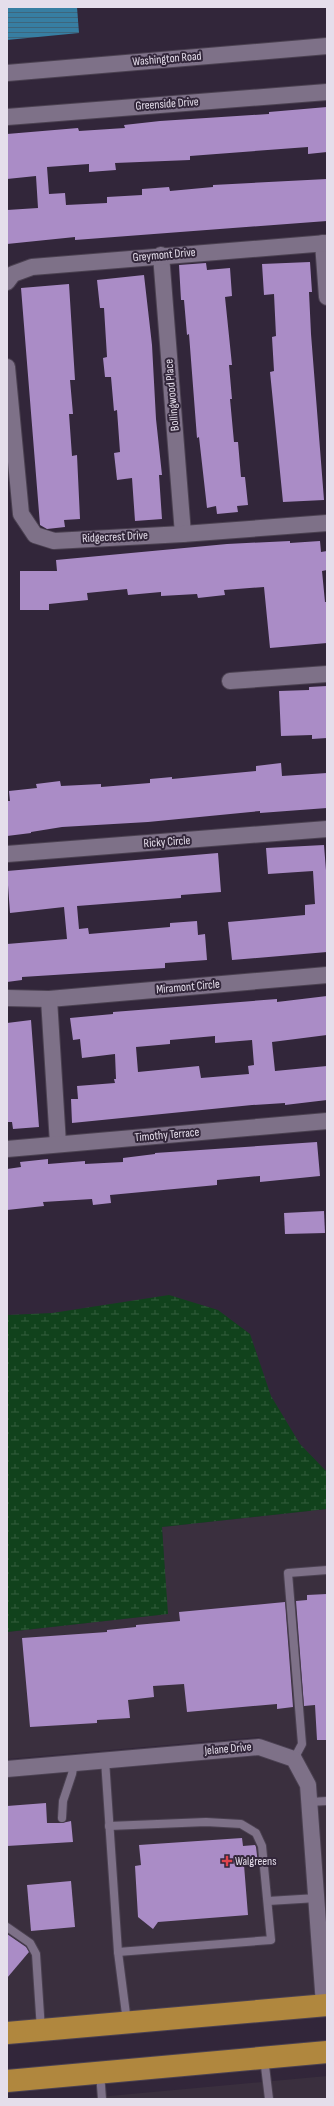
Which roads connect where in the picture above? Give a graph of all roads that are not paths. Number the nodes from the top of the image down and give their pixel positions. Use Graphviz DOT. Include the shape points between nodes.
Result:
graph roads {
  1 [pos="327,46"];
  2 [pos="7,73"];
  3 [pos="327,92"];
  4 [pos="7,117"];
  5 [pos="325,243"];
  6 [pos="161,255"];
  7 [pos="7,282"];
  8 [pos="327,297"];
  9 [pos="7,368"];
  10 [pos="9,409"];
  11 [pos="327,523"];
  12 [pos="183,534"];
  13 [pos="327,674"];
  14 [pos="230,681"];
  15 [pos="327,829"];
  16 [pos="7,854"];
  17 [pos="327,975"];
  18 [pos="7,998"];
  19 [pos="49,999"];
  20 [pos="327,1121"];
  21 [pos="58,1144"];
  22 [pos="7,1149"];
  23 [pos="327,1570"];
  24 [pos="294,1759"];
  25 [pos="105,1760"];
  26 [pos="74,1763"];
  27 [pos="7,1769"];
  28 [pos="327,1801"];
  29 [pos="310,1802"];
  30 [pos="62,1818"];
  31 [pos="109,1826"];
  32 [pos="316,1898"];
  33 [pos="268,1901"];
  34 [pos="7,1927"];
  35 [pos="118,1952"];
  36 [pos="326,2005"];
  37 [pos="127,2022"];
  38 [pos="40,2030"];
  39 [pos="7,2033"];
  40 [pos="327,2052"];
  41 [pos="264,2058"];
  42 [pos="100,2072"];
  43 [pos="7,2081"];
  44 [pos="102,2099"];
  45 [pos="269,2099"];
  1 -- 2 [label="street, Washington Road"];
  3 -- 4 [label="street, Greenside Drive"];
  5 -- 6 [label="street, Greymont Drive"];
  5 -- 8 [label="street"];
  6 -- 7 [label="street, Greymont Drive" via="32,267 13,274"];
  6 -- 12 [label="street, Bollingwood Place"];
  9 -- 10 [label="street"];
  10 -- 12 [label="street, Ridgecrest Drive" via="21,514 35,535 54,540"];
  11 -- 12 [label="street, Ridgecrest Drive"];
  13 -- 14 [label="street"];
  15 -- 16 [label="street, Ricky Circle"];
  17 -- 19 [label="street, Miramont Circle"];
  18 -- 19 [label="street"];
  19 -- 21 [label="street"];
  20 -- 21 [label="street, Timothy Terrace"];
  21 -- 22 [label="street, Timothy Terrace"];
  23 -- 24 [label="lane" via="288,1573 302,1744"];
  24 -- 25 [label="street, Jelane Drive" via="259,1746"];
  24 -- 29 [label="street" via="308,1785"];
  25 -- 26 [label="street, Jelane Drive"];
  25 -- 31 [label="lane"];
  26 -- 27 [label="street, Jelane Drive"];
  26 -- 30 [label="lane" via="63,1801"];
  28 -- 29 [label="lane"];
  29 -- 32 [label="street"];
  31 -- 33 [label="lane" via="206,1822 241,1824 256,1833 262,1846"];
  31 -- 35 [label="lane"];
  32 -- 33 [label="lane"];
  32 -- 36 [label="street"];
  33 -- 35 [label="lane" via="272,1940"];
  34 -- 38 [label="lane" via="30,1943 36,1954"];
  35 -- 37 [label="lane"];
  36 -- 37 [label="highway"];
  37 -- 38 [label="highway"];
  38 -- 39 [label="highway"];
  40 -- 41 [label="highway"];
  41 -- 42 [label="highway"];
  41 -- 45 [label="lane"];
  42 -- 43 [label="highway"];
  42 -- 44 [label="lane"];
}
